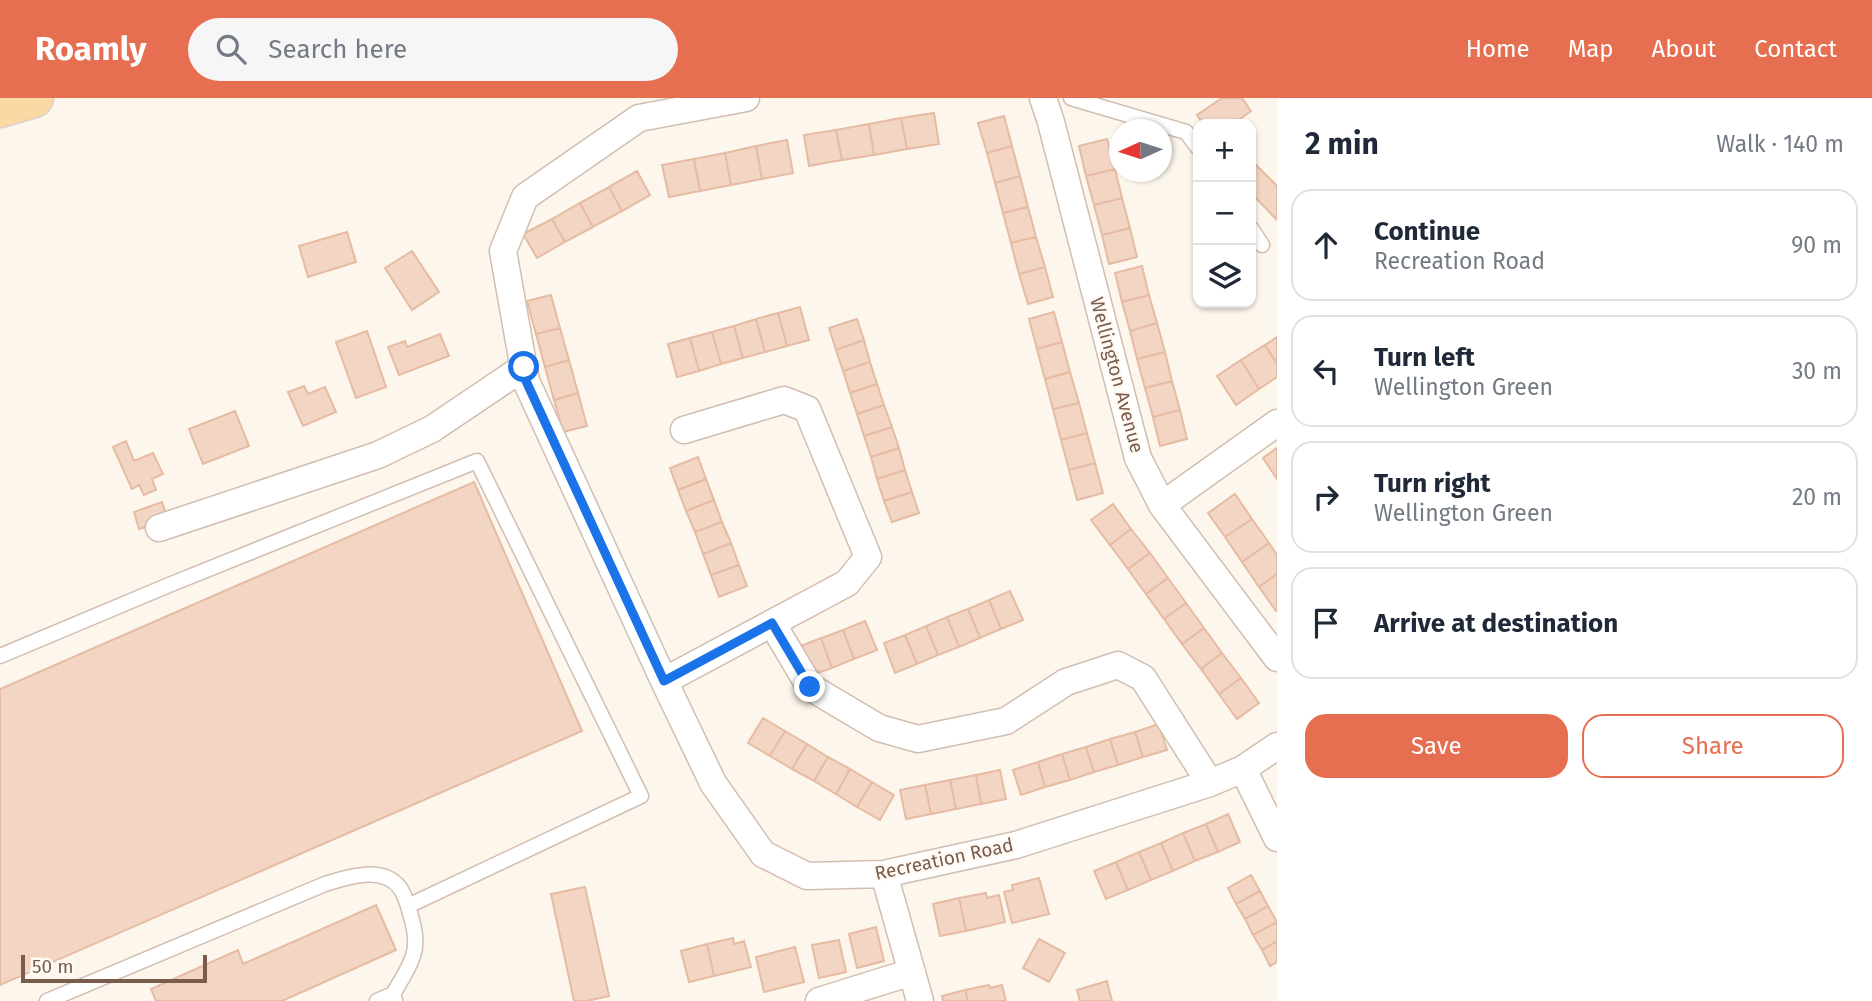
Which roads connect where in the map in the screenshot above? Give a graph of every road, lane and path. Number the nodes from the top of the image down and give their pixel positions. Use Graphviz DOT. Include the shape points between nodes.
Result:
graph roads {
  1 [pos="34,98"];
  2 [pos="746,98"];
  3 [pos="1043,98"];
  4 [pos="1071,98"];
  5 [pos="0,108"];
  6 [pos="1193,142"];
  7 [pos="1256,236"];
  8 [pos="1262,245"];
  9 [pos="524,367"];
  10 [pos="1277,423"];
  11 [pos="684,430"];
  12 [pos="1162,505"];
  13 [pos="159,528"];
  14 [pos="772,623"];
  15 [pos="0,656"];
  16 [pos="1277,658"];
  17 [pos="664,681"];
  18 [pos="1277,746"];
  19 [pos="1243,769"];
  20 [pos="1210,782"];
  21 [pos="1277,838"];
  22 [pos="884,874"];
  23 [pos="408,906"];
  24 [pos="912,972"];
  25 [pos="394,997"];
  26 [pos="47,1001"];
  27 [pos="377,1001"];
  28 [pos="819,1001"];
  29 [pos="920,1001"];
  1 -- 5 [label="main road"];
  2 -- 9 [label="street" via="639,118 525,197 503,251"];
  3 -- 12 [label="street, Wellington Avenue" via="1138,458"];
  4 -- 6 [label="lane" via="1186,132"];
  7 -- 8 [label="lane"];
  9 -- 13 [label="street" via="432,429 379,455"];
  9 -- 17 [label="street, Recreation Road" via="526,381"];
  10 -- 12 [label="street"];
  11 -- 14 [label="street" via="784,400 807,409 868,557 847,583"];
  12 -- 16 [label="street, Wellington Avenue"];
  14 -- 17 [label="street"];
  14 -- 20 [label="street" via="810,687 878,729 918,738 1006,721 1066,682 1118,666 1143,678"];
  15 -- 23 [label="lane" via="477,461 641,796"];
  17 -- 22 [label="street, Recreation Road" via="713,783 762,854 807,876"];
  18 -- 19 [label="street, Recreation Road"];
  19 -- 20 [label="street, Recreation Road"];
  19 -- 21 [label="street"];
  20 -- 22 [label="street, Recreation Road" via="1016,845"];
  22 -- 24 [label="street"];
  23 -- 25 [label="lane" via="415,929 414,954"];
  23 -- 26 [label="lane" via="400,888 387,877 344,878"];
  24 -- 28 [label="street"];
  24 -- 29 [label="street"];
  25 -- 27 [label="lane"];
}
